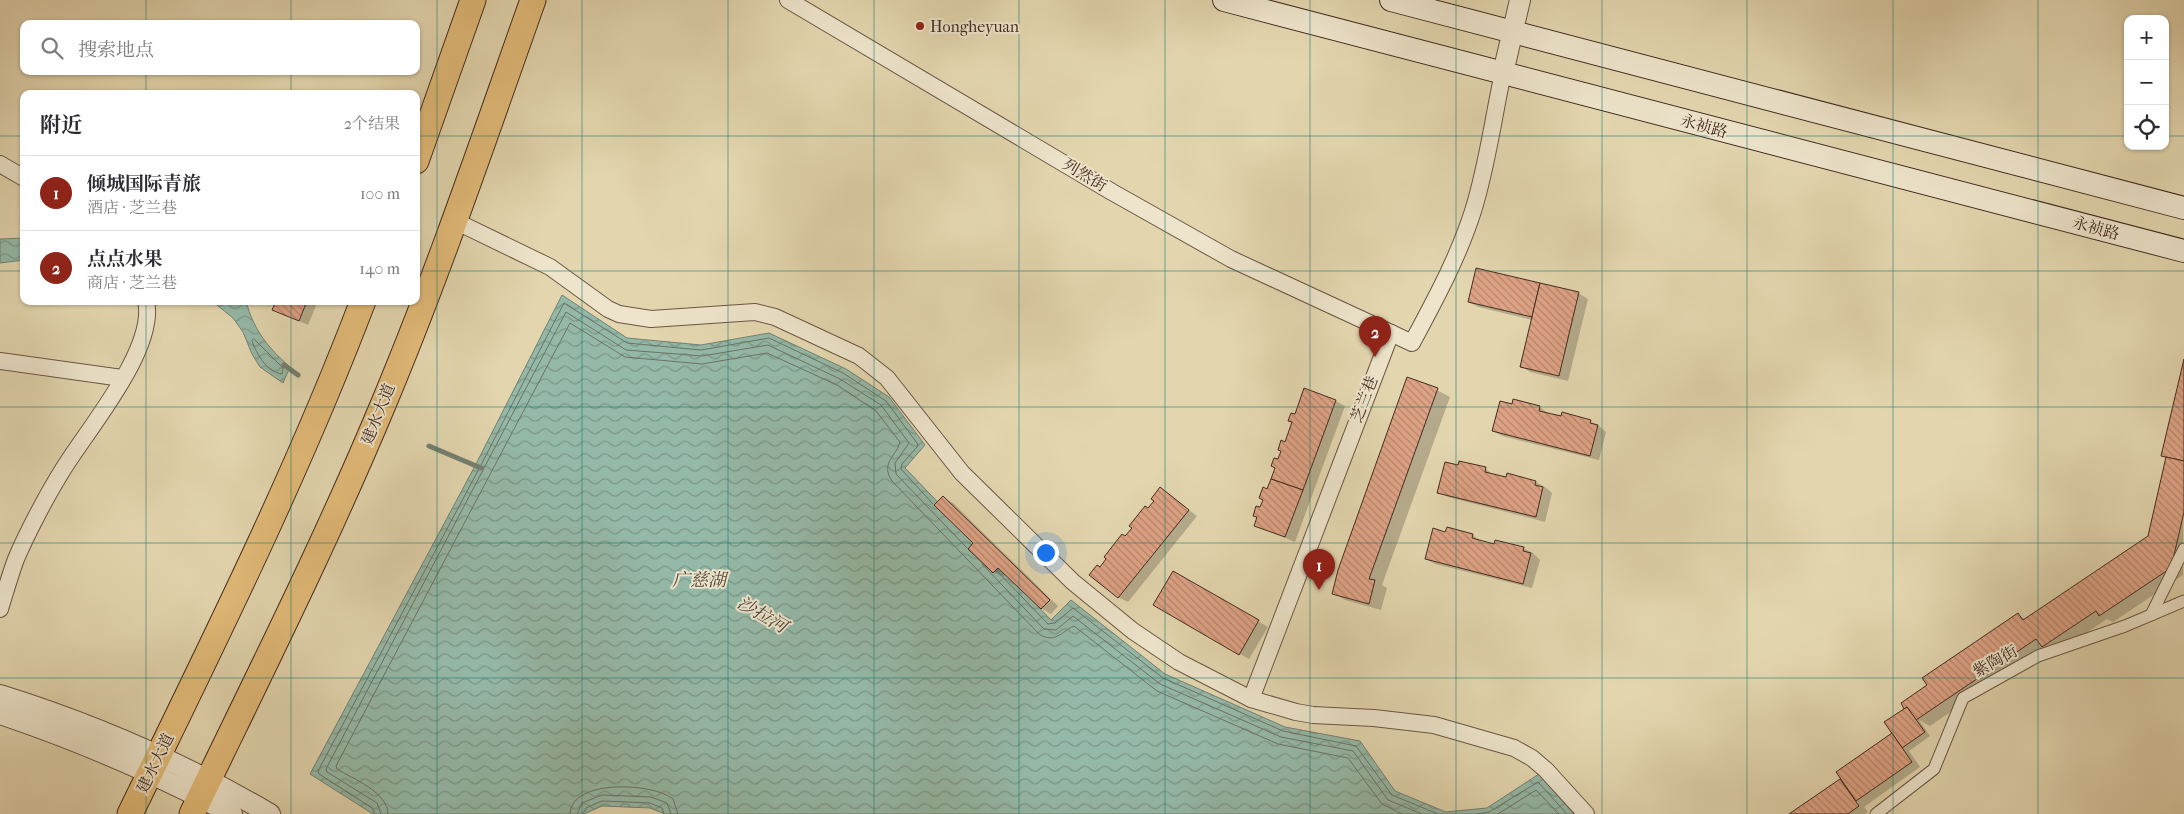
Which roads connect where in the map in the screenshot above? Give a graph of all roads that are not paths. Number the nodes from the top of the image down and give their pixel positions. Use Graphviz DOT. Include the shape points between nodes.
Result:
graph roads {
  1 [pos="474,0"];
  2 [pos="532,0"];
  3 [pos="788,0"];
  4 [pos="1224,0"];
  5 [pos="1391,0"];
  6 [pos="1520,0"];
  7 [pos="1513,32"];
  8 [pos="1503,73"];
  9 [pos="420,150"];
  10 [pos="0,164"];
  11 [pos="20,176"];
  12 [pos="2184,208"];
  13 [pos="454,220"];
  14 [pos="2184,251"];
  15 [pos="146,305"];
  16 [pos="361,305"];
  17 [pos="1391,333"];
  18 [pos="0,360"];
  19 [pos="122,378"];
  20 [pos="2184,549"];
  21 [pos="2184,601"];
  22 [pos="0,609"];
  23 [pos="2152,615"];
  24 [pos="0,695"];
  25 [pos="1251,699"];
  26 [pos="0,714"];
  27 [pos="154,764"];
  28 [pos="200,797"];
  29 [pos="130,814"];
  30 [pos="232,814"];
  31 [pos="270,814"];
  32 [pos="1586,814"];
  33 [pos="1876,814"];
  1 -- 9 [label="main road"];
  2 -- 13 [label="main road, 建水大道"];
  3 -- 17 [label="street, 列然街" via="1223,254"];
  4 -- 8 [label="main road, 永祯路"];
  5 -- 7 [label="main road"];
  6 -- 7 [label="street"];
  7 -- 8 [label="street"];
  7 -- 12 [label="main road"];
  8 -- 14 [label="main road, 永祯路"];
  8 -- 17 [label="street" via="1473,210 1443,286 1412,343"];
  10 -- 11 [label="street"];
  13 -- 25 [label="street" via="550,267 619,314 651,319 755,312 775,317 860,356 887,378 962,474 1073,582 1133,631 1179,662"];
  13 -- 28 [label="main road, 建水大道" via="381,411 326,535"];
  15 -- 19 [label="street" via="147,324"];
  16 -- 27 [label="main road, 建水大道" via="329,390 275,512"];
  17 -- 25 [label="street, 芝兰巷"];
  18 -- 19 [label="street"];
  19 -- 22 [label="street" via="103,413 62,471 16,558"];
  20 -- 23 [label="street"];
  21 -- 23 [label="street, 紫陶街"];
  23 -- 33 [label="street, 紫陶街" via="2038,656 1963,698 1934,769"];
  24 -- 27 [label="street" via="103,732"];
  25 -- 32 [label="street" via="1313,715 1434,725 1514,748 1546,770"];
  26 -- 27 [label="street" via="96,749"];
  27 -- 28 [label="street"];
  27 -- 29 [label="main road, 建水大道"];
  28 -- 30 [label="street"];
  28 -- 31 [label="street"];
}
